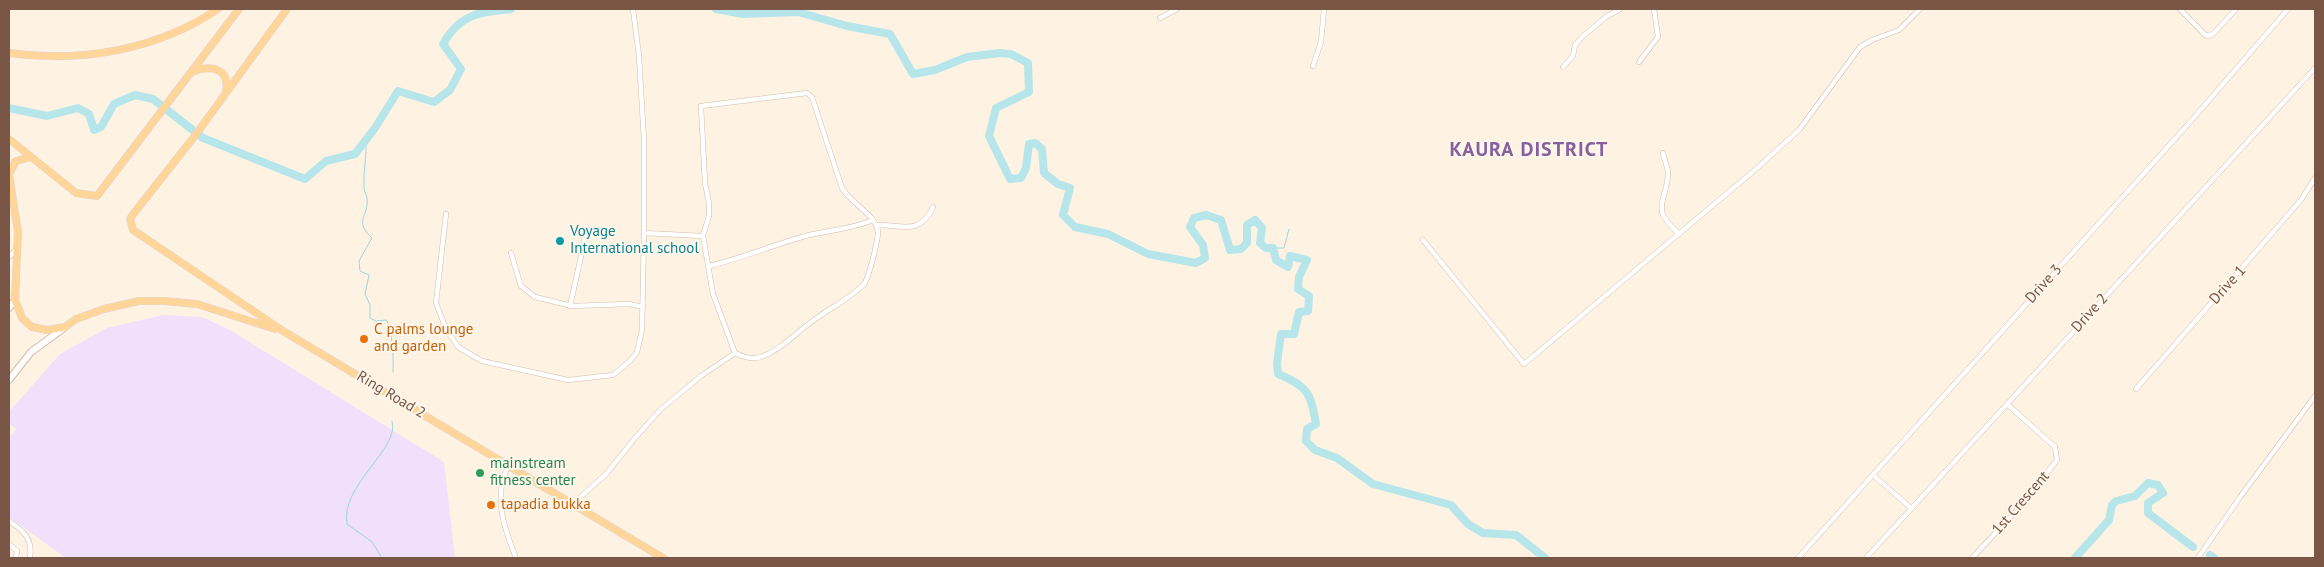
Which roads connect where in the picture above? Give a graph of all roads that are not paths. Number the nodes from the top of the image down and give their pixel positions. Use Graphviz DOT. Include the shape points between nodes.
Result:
graph roads {
  1 [pos="218,9"];
  2 [pos="239,9"];
  3 [pos="287,9"];
  4 [pos="634,9"];
  5 [pos="1177,9"];
  6 [pos="1324,9"];
  7 [pos="1620,9"];
  8 [pos="1654,9"];
  9 [pos="1920,9"];
  10 [pos="2180,9"];
  11 [pos="2236,9"];
  12 [pos="2288,9"];
  13 [pos="1160,18"];
  14 [pos="9,53"];
  15 [pos="1639,62"];
  16 [pos="1314,66"];
  17 [pos="1563,67"];
  18 [pos="2315,68"];
  19 [pos="192,72"];
  20 [pos="226,94"];
  21 [pos="9,139"];
  22 [pos="1663,153"];
  23 [pos="31,157"];
  24 [pos="9,174"];
  25 [pos="2315,178"];
  26 [pos="933,207"];
  27 [pos="446,214"];
  28 [pos="873,220"];
  29 [pos="876,225"];
  30 [pos="644,233"];
  31 [pos="586,234"];
  32 [pos="1679,234"];
  33 [pos="703,236"];
  34 [pos="1423,240"];
  35 [pos="18,248"];
  36 [pos="511,253"];
  37 [pos="9,257"];
  38 [pos="709,266"];
  39 [pos="12,282"];
  40 [pos="14,300"];
  41 [pos="236,300"];
  42 [pos="570,306"];
  43 [pos="643,307"];
  44 [pos="9,308"];
  45 [pos="225,313"];
  46 [pos="65,327"];
  47 [pos="283,331"];
  48 [pos="736,353"];
  49 [pos="9,380"];
  50 [pos="2136,389"];
  51 [pos="2315,396"];
  52 [pos="2008,404"];
  53 [pos="508,466"];
  54 [pos="1873,475"];
  55 [pos="573,504"];
  56 [pos="1911,508"];
  57 [pos="9,521"];
  58 [pos="9,544"];
  59 [pos="16,558"];
  60 [pos="30,558"];
  61 [pos="516,558"];
  62 [pos="663,558"];
  63 [pos="1798,558"];
  64 [pos="1866,558"];
  65 [pos="1972,558"];
  66 [pos="2198,558"];
  1 -- 14 [label="main road" via="176,32 133,47 71,56"];
  2 -- 19 [label="main road"];
  3 -- 20 [label="main road"];
  4 -- 30 [label="street" via="644,140"];
  5 -- 13 [label="street"];
  6 -- 16 [label="street" via="1321,42"];
  7 -- 17 [label="street" via="1582,37 1575,45 1573,56"];
  8 -- 15 [label="street" via="1658,37"];
  9 -- 32 [label="street" via="1899,30 1860,47 1799,130"];
  10 -- 11 [label="street" via="2209,36"];
  12 -- 54 [label="street, Drive 3"];
  18 -- 52 [label="street, Drive 2"];
  19 -- 20 [label="main road" via="208,67 222,72 226,79"];
  19 -- 23 [label="main road" via="97,196 76,193"];
  20 -- 41 [label="main road, Ring Road 2" via="132,216 133,230 139,236"];
  21 -- 23 [label="main road"];
  22 -- 32 [label="street" via="1668,174 1662,210 1667,222"];
  23 -- 24 [label="main road" via="16,161"];
  24 -- 35 [label="main road"];
  25 -- 50 [label="street, Drive 1" via="2301,200"];
  26 -- 29 [label="street" via="916,226"];
  27 -- 43 [label="street" via="436,289 438,313 458,347 482,361 568,380 613,375 623,369 637,352 641,341"];
  28 -- 29 [label="street"];
  28 -- 33 [label="street" via="846,194 812,97 804,93 701,106 710,203"];
  28 -- 38 [label="street"];
  29 -- 48 [label="street" via="877,237 866,283 776,350 751,358"];
  30 -- 33 [label="street"];
  30 -- 43 [label="street"];
  31 -- 42 [label="street"];
  32 -- 34 [label="street" via="1524,364"];
  33 -- 38 [label="street"];
  35 -- 37 [label="street"];
  35 -- 39 [label="main road"];
  36 -- 42 [label="street" via="524,290 544,300"];
  38 -- 48 [label="street" via="714,294"];
  39 -- 40 [label="main road"];
  40 -- 44 [label="street"];
  40 -- 46 [label="main road" via="22,318 32,327 47,330"];
  41 -- 45 [label="main road"];
  41 -- 47 [label="main road, Ring Road 2"];
  42 -- 43 [label="street" via="629,304"];
  45 -- 46 [label="main road" via="197,304 139,301 104,309 76,319"];
  45 -- 47 [label="main road"];
  46 -- 49 [label="street" via="31,352"];
  47 -- 53 [label="main road, Ring Road 2"];
  48 -- 55 [label="street" via="693,382 662,409 607,473"];
  51 -- 66 [label="street"];
  52 -- 56 [label="street, Drive 2"];
  52 -- 65 [label="street, 1st Crescent" via="2054,447 2058,460"];
  53 -- 55 [label="main road, Ring Road 2"];
  53 -- 61 [label="street" via="502,484 501,506"];
  54 -- 56 [label="street"];
  54 -- 63 [label="street, Drive 3"];
  55 -- 62 [label="main road, Ring Road 2"];
  56 -- 64 [label="street, Drive 2"];
  57 -- 60 [label="street" via="28,536"];
  58 -- 59 [label="street" via="17,551"];
}
